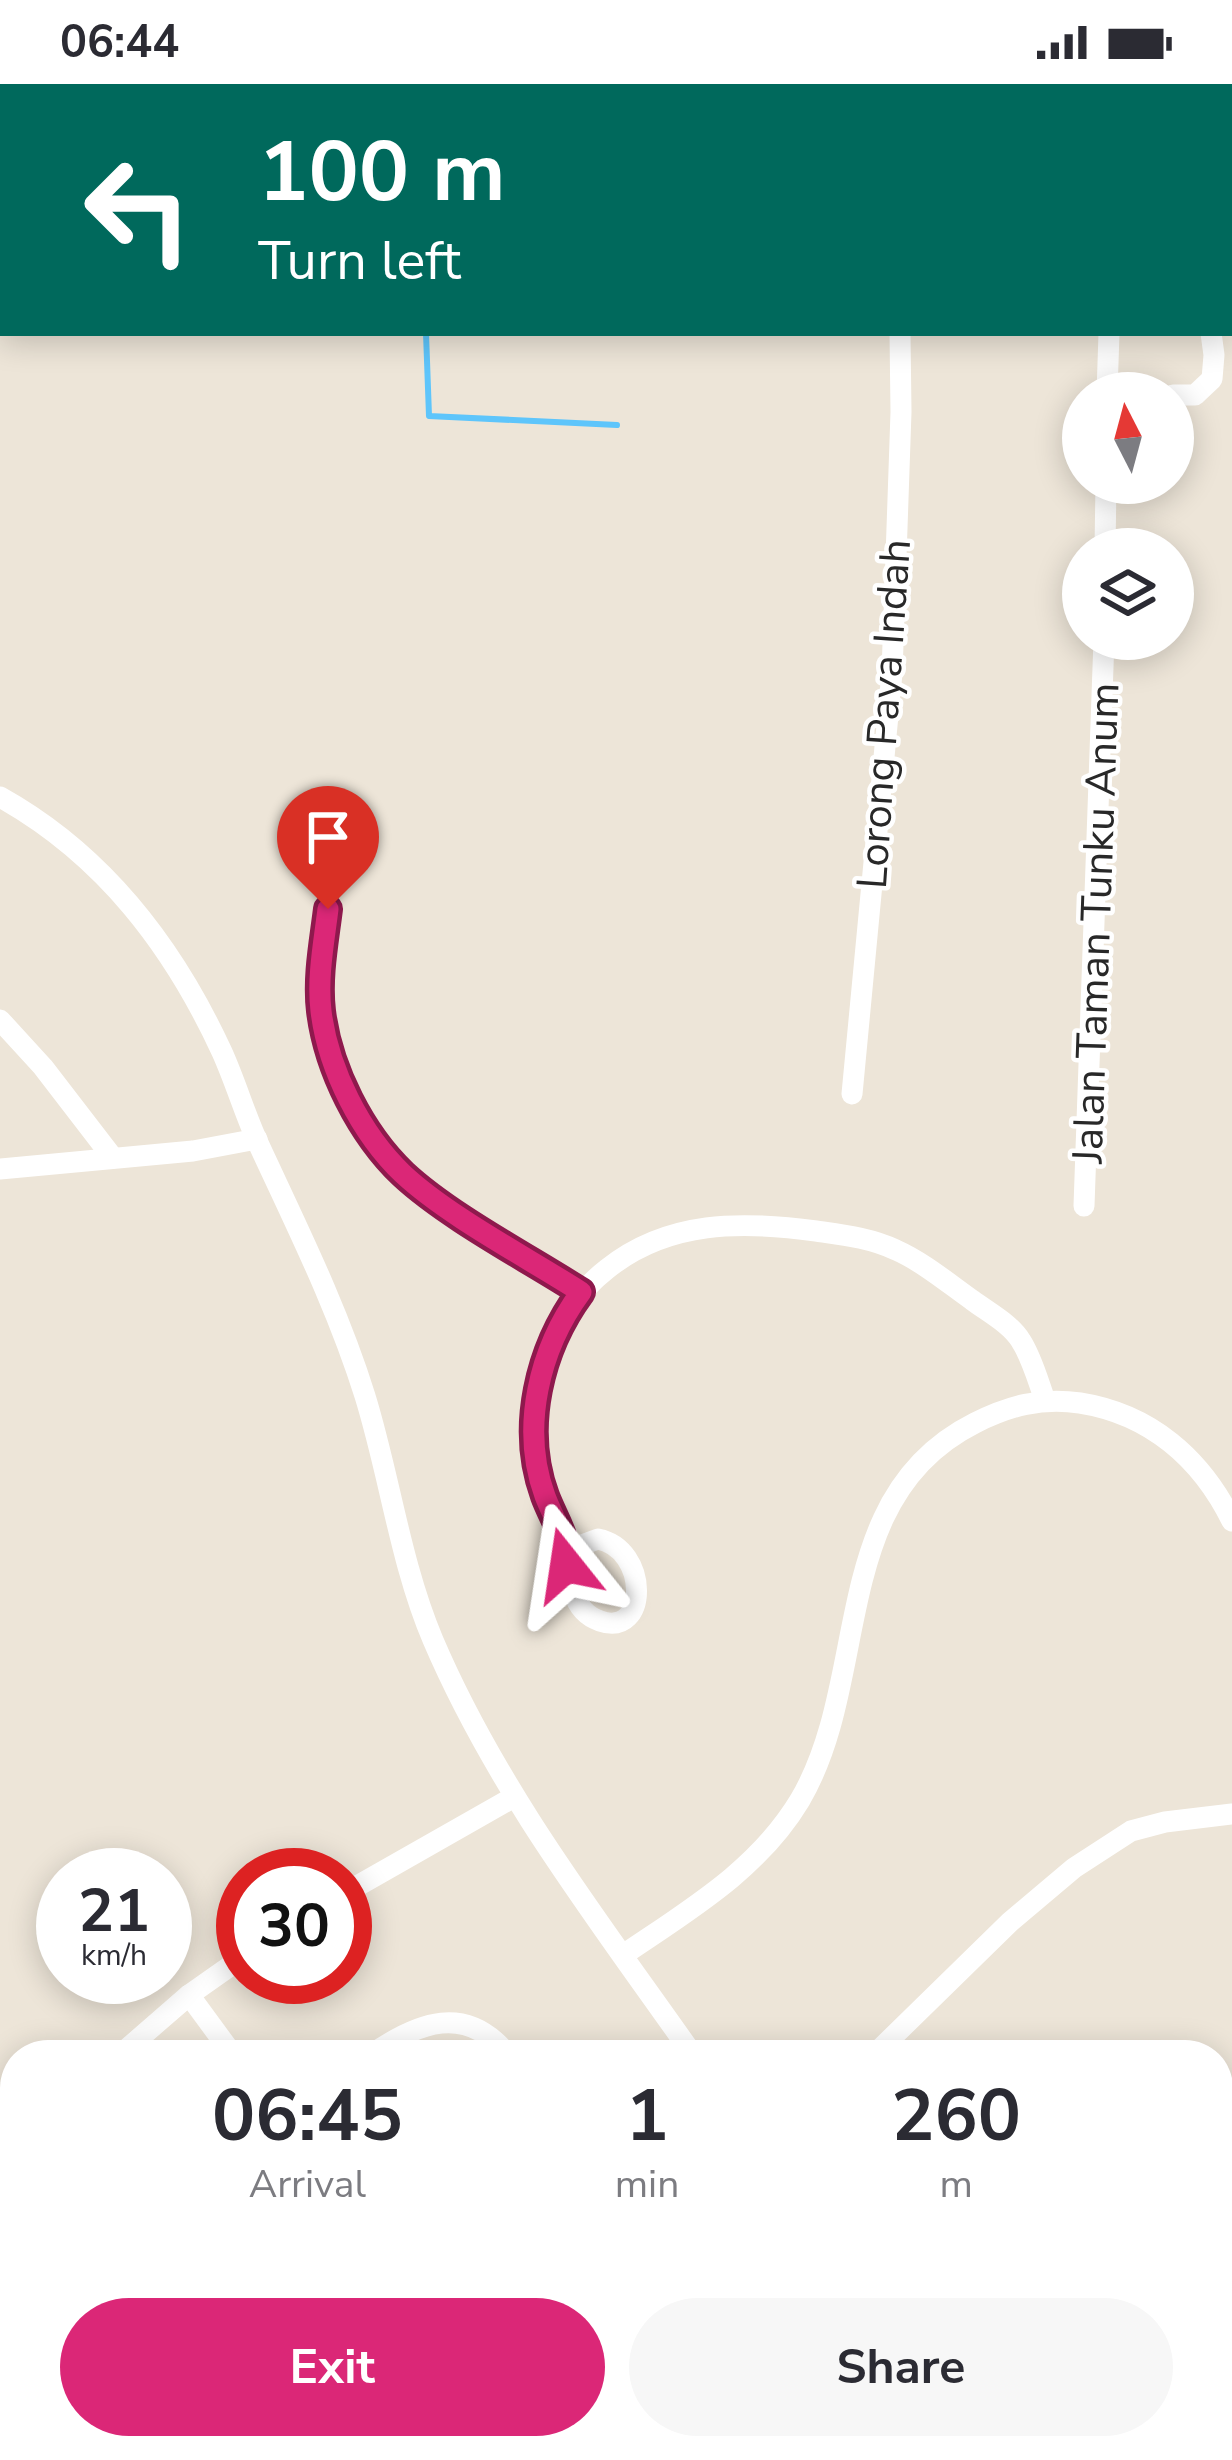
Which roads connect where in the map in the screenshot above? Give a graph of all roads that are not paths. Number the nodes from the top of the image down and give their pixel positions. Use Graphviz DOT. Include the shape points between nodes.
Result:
graph roads {
  1 [pos="900,336"];
  2 [pos="1108,336"];
  3 [pos="1211,336"];
  4 [pos="1107,372"];
  5 [pos="1194,395"];
  6 [pos="1103,660"];
  7 [pos="0,797"];
  8 [pos="328,909"];
  9 [pos="0,1020"];
  10 [pos="852,1094"];
  11 [pos="256,1139"];
  12 [pos="113,1158"];
  13 [pos="0,1168"];
  14 [pos="1084,1206"];
  15 [pos="581,1292"];
  16 [pos="1045,1400"];
  17 [pos="1232,1521"];
  18 [pos="568,1550"];
  19 [pos="514,1797"];
  20 [pos="1232,1814"];
  21 [pos="372,1878"];
  22 [pos="623,1955"];
  23 [pos="192,1999"];
  24 [pos="179,2004"];
  25 [pos="137,2040"];
  26 [pos="222,2040"];
  27 [pos="395,2040"];
  28 [pos="490,2040"];
  29 [pos="682,2040"];
  30 [pos="889,2040"];
  1 -- 10 [label="street, Lorong Paya Indah" via="892,673"];
  2 -- 4 [label="street"];
  3 -- 5 [label="street" via="1212,379"];
  6 -- 14 [label="street, Jalan Taman Tunku Anum"];
  7 -- 11 [label="street" via="83,853 158,937 221,1050"];
  8 -- 15 [label="street" via="325,1033 347,1095 378,1143 419,1187"];
  9 -- 12 [label="street"];
  11 -- 12 [label="street"];
  11 -- 19 [label="street" via="348,1345 414,1592"];
  12 -- 13 [label="street"];
  15 -- 16 [label="street" via="645,1244 701,1228 863,1238 909,1256 1013,1331"];
  15 -- 18 [label="street" via="548,1354 534,1419 542,1486"];
  16 -- 17 [label="street" via="1123,1412 1165,1436 1201,1470"];
  16 -- 22 [label="street" via="970,1425 908,1476 871,1542 838,1694 802,1795 754,1862"];
  19 -- 21 [label="street"];
  19 -- 22 [label="street"];
  20 -- 30 [label="street" via="1131,1831 1090,1857"];
  22 -- 29 [label="street"];
  23 -- 26 [label="street"];
  24 -- 25 [label="street"];
  27 -- 28 [label="street" via="445,2022 475,2027"];
}
